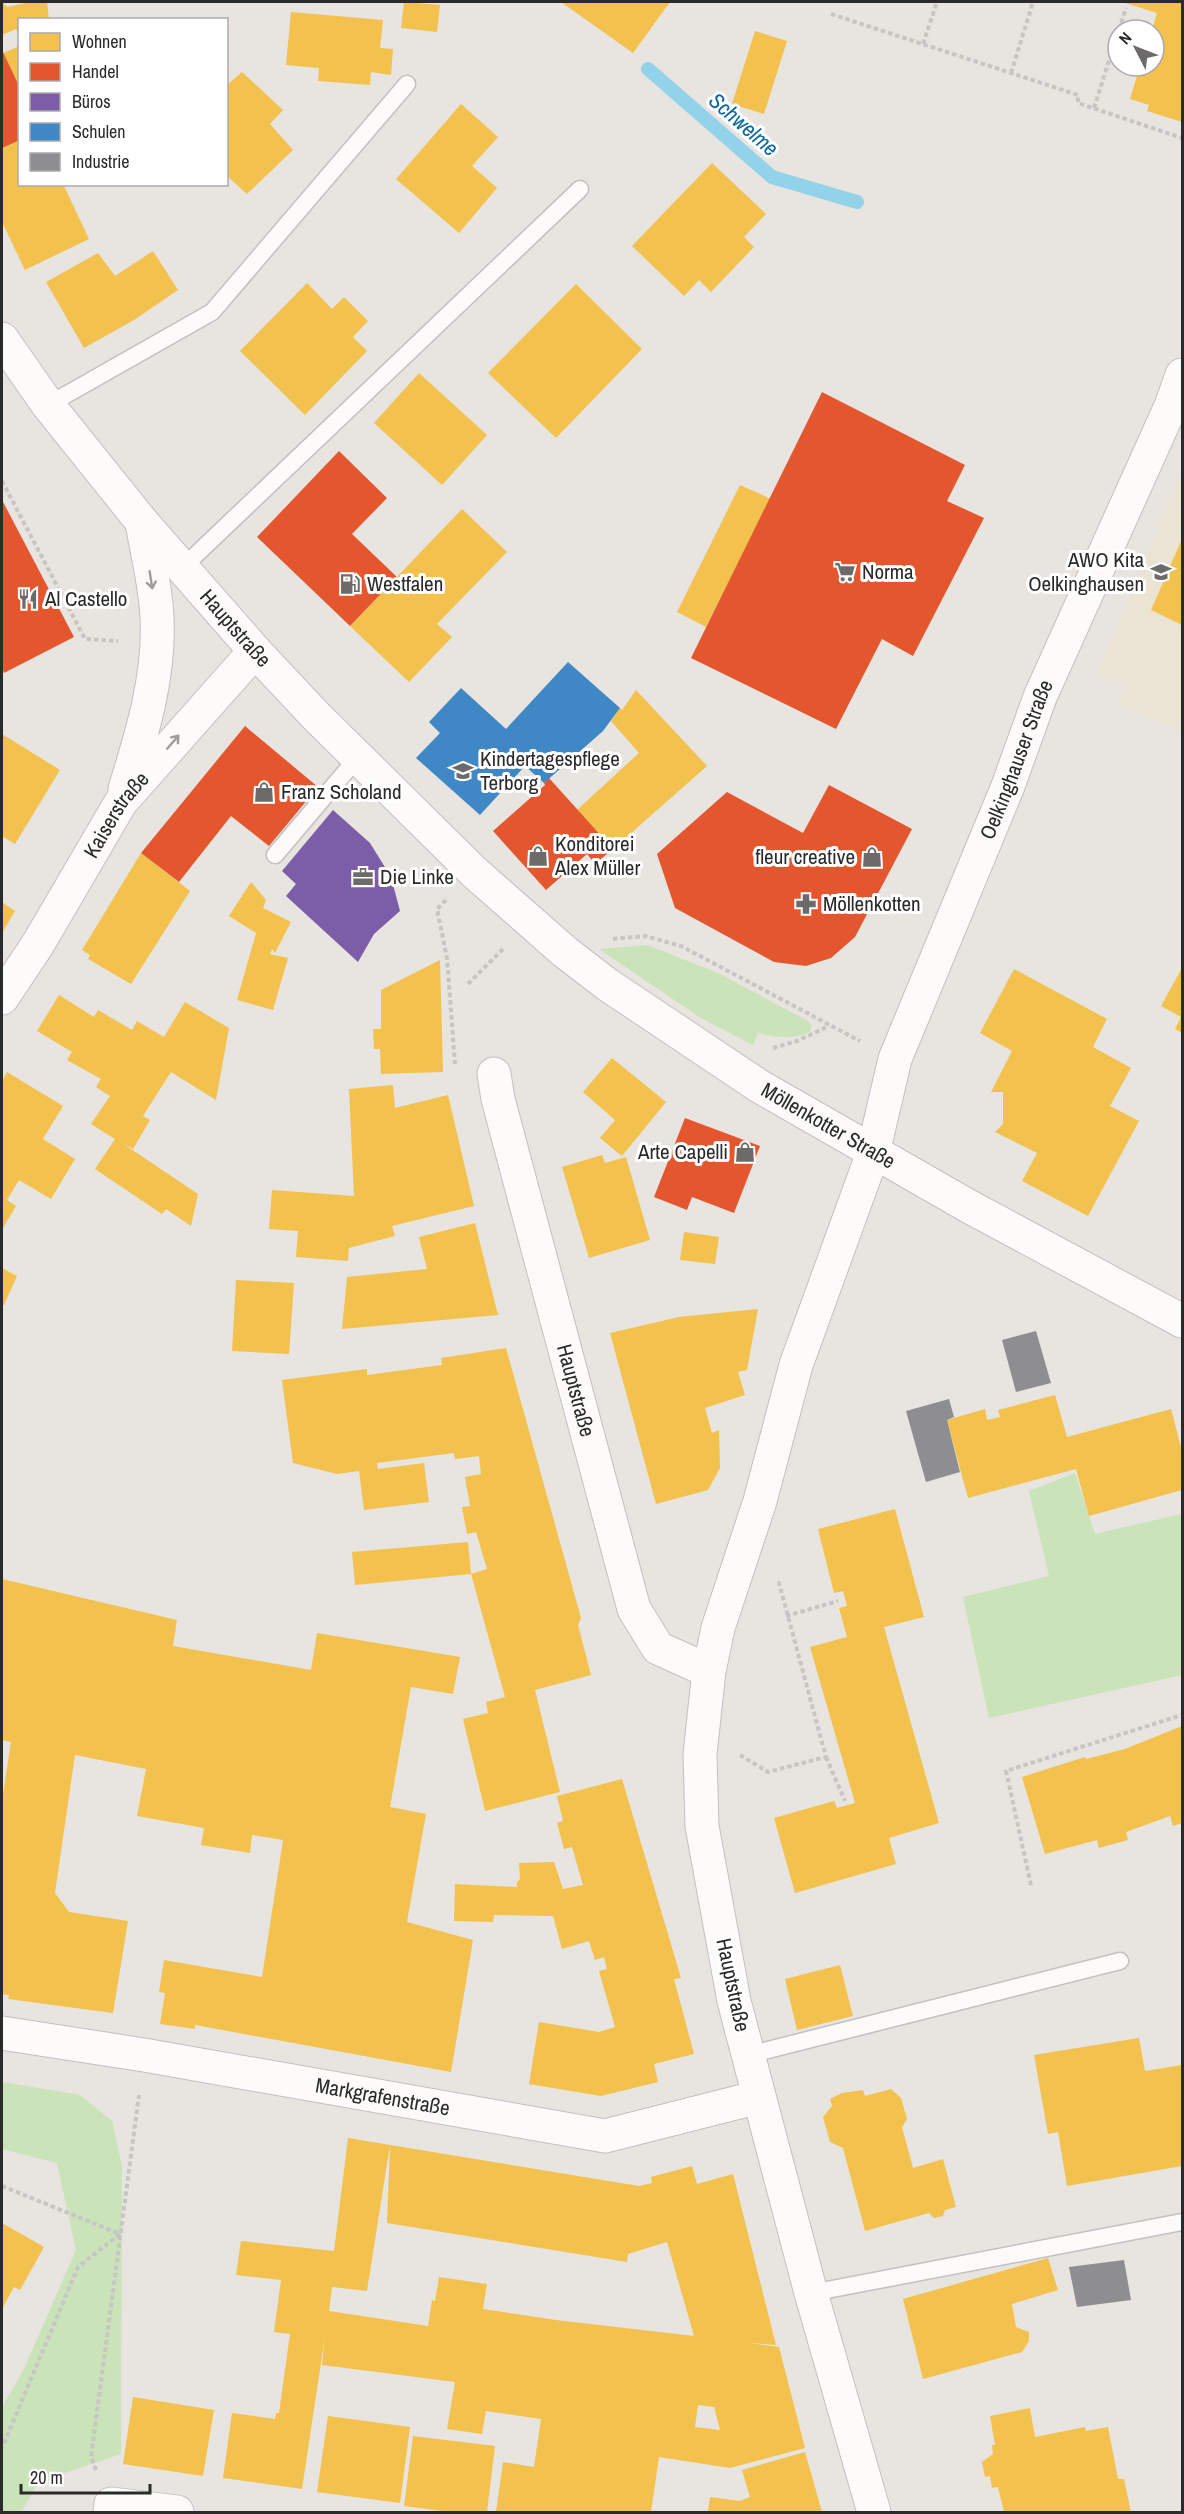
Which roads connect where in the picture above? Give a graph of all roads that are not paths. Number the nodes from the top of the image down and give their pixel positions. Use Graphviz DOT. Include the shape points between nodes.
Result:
graph roads {
  1 [pos="407,84"];
  2 [pos="580,189"];
  3 [pos="4,347"];
  4 [pos="1182,375"];
  5 [pos="48,405"];
  6 [pos="142,522"];
  7 [pos="182,568"];
  8 [pos="255,651"];
  9 [pos="358,758"];
  10 [pos="121,802"];
  11 [pos="275,855"];
  12 [pos="497,894"];
  13 [pos="2,999"];
  14 [pos="494,1074"];
  15 [pos="873,1152"];
  16 [pos="1182,1321"];
  17 [pos="709,1671"];
  18 [pos="1120,1961"];
  19 [pos="2,2033"];
  20 [pos="748,2055"];
  21 [pos="759,2097"];
  22 [pos="1182,2222"];
  23 [pos="811,2293"];
  24 [pos="110,2508"];
  25 [pos="177,2512"];
  26 [pos="874,2512"];
  1 -- 5 [label="lane" via="212,312"];
  2 -- 7 [label="lane"];
  3 -- 5 [label="street, Hauptstraße"];
  4 -- 15 [label="street, Oelkinghauser Straße" via="1040,697 1008,786 895,1059"];
  5 -- 6 [label="street, Hauptstraße"];
  6 -- 7 [label="street, Hauptstraße"];
  6 -- 10 [label="street, one-way" via="157,618 155,666 142,733"];
  7 -- 8 [label="street, Hauptstraße"];
  8 -- 9 [label="street, Hauptstraße"];
  10 -- 8 [label="street, Kaiserstraße, one-way"];
  9 -- 11 [label="lane"];
  9 -- 12 [label="street, Hauptstraße"];
  10 -- 13 [label="street, Kaiserstraße"];
  12 -- 15 [label="street, Möllenkotter Straße" via="608,985 759,1086"];
  14 -- 17 [label="street, Hauptstraße" via="634,1609 658,1648"];
  15 -- 16 [label="street, Möllenkotter Straße"];
  15 -- 17 [label="street, Hauptstraße" via="796,1365 760,1501 718,1628"];
  17 -- 20 [label="street, Hauptstraße" via="700,1754 702,1826 734,2001"];
  18 -- 20 [label="lane"];
  19 -- 21 [label="street, Markgrafenstraße" via="605,2136"];
  20 -- 21 [label="street, Hauptstraße"];
  21 -- 23 [label="street, Hauptstraße"];
  22 -- 23 [label="lane"];
  23 -- 26 [label="street, Hauptstraße"];
  24 -- 25 [label="street"];
}
